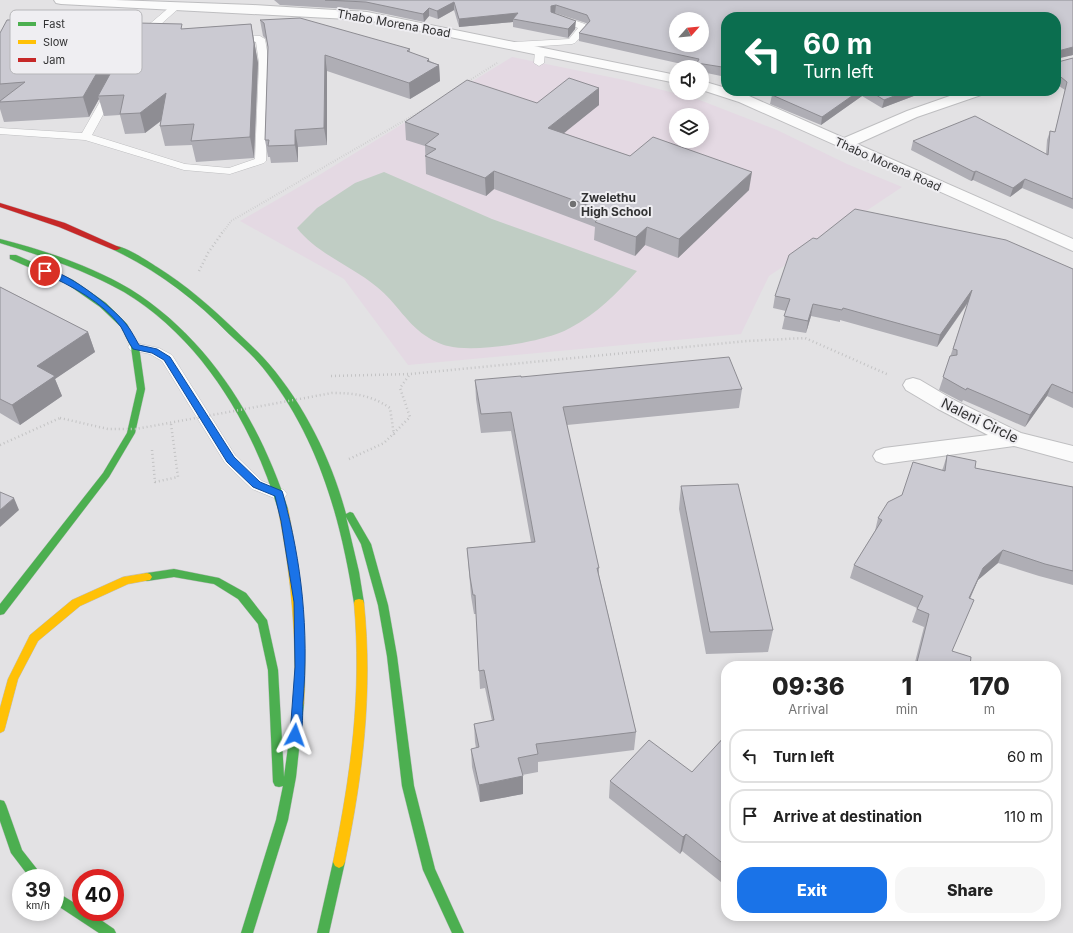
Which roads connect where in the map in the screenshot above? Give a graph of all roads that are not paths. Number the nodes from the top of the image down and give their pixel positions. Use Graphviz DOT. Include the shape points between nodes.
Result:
graph roads {
  1 [pos="61,0"];
  2 [pos="341,0"];
  3 [pos="110,1"];
  4 [pos="175,7"];
  5 [pos="332,13"];
  6 [pos="555,17"];
  7 [pos="142,37"];
  8 [pos="161,37"];
  9 [pos="220,37"];
  10 [pos="142,40"];
  11 [pos="518,46"];
  12 [pos="669,78"];
  13 [pos="115,84"];
  14 [pos="709,87"];
  15 [pos="721,91"];
  16 [pos="735,96"];
  17 [pos="964,96"];
  18 [pos="0,131"];
  19 [pos="86,137"];
  20 [pos="843,144"];
  21 [pos="0,205"];
  22 [pos="0,241"];
  23 [pos="1073,246"];
  24 [pos="7,254"];
  25 [pos="136,347"];
  26 [pos="913,385"];
  27 [pos="1014,439"];
  28 [pos="1073,454"];
  29 [pos="884,456"];
  30 [pos="335,490"];
  31 [pos="279,494"];
  32 [pos="0,611"];
  33 [pos="0,728"];
  34 [pos="0,804"];
  35 [pos="282,821"];
  36 [pos="30,869"];
  37 [pos="64,903"];
  38 [pos="110,933"];
  39 [pos="247,933"];
  40 [pos="323,933"];
  41 [pos="458,933"];
  1 -- 3 [label="street, Thabo Morena Road"];
  2 -- 5 [label="street"];
  3 -- 4 [label="street, Thabo Morena Road"];
  4 -- 5 [label="street, Thabo Morena Road"];
  4 -- 7 [label="lane"];
  5 -- 11 [label="street, Thabo Morena Road" via="367,16"];
  6 -- 11 [label="lane" via="582,26 583,29 572,41"];
  8 -- 10 [label="lane"];
  9 -- 19 [label="lane" via="260,39 264,64 260,161 230,171 184,167"];
  11 -- 12 [label="street, Thabo Morena Road" via="540,57"];
  13 -- 19 [label="lane"];
  14 -- 15 [label="street, Thabo Morena Road"];
  16 -- 20 [label="street, Thabo Morena Road"];
  17 -- 20 [label="street" via="912,114"];
  18 -- 19 [label="lane"];
  20 -- 23 [label="street, Thabo Morena Road"];
  21 -- 30 [label="street" via="36,215 101,241 159,271 189,292 224,323 270,371 298,412"];
  22 -- 31 [label="street" via="93,272 144,302 182,334 210,367 244,417 268,463"];
  24 -- 25 [label="street" via="70,282 103,305 124,326"];
  25 -- 31 [label="lane" via="154,351 167,358 230,459 256,485"];
  25 -- 32 [label="street" via="141,389 131,433 106,475"];
  26 -- 27 [label="street, Naleni Circle"];
  27 -- 28 [label="street, Naleni Circle"];
  27 -- 29 [label="street"];
  30 -- 40 [label="street" via="351,550 358,595 362,645 362,699 354,787"];
  30 -- 41 [label="street" via="366,544 374,572 392,656 408,786 429,870"];
  31 -- 35 [label="street" via="299,602 300,667 294,748"];
  33 -- 35 [label="street" via="13,680 34,638 76,603 126,580 174,573 216,581 242,596 263,622 273,670"];
  34 -- 36 [label="street" via="17,853"];
  35 -- 39 [label="street"];
  37 -- 38 [label="street"];
}
